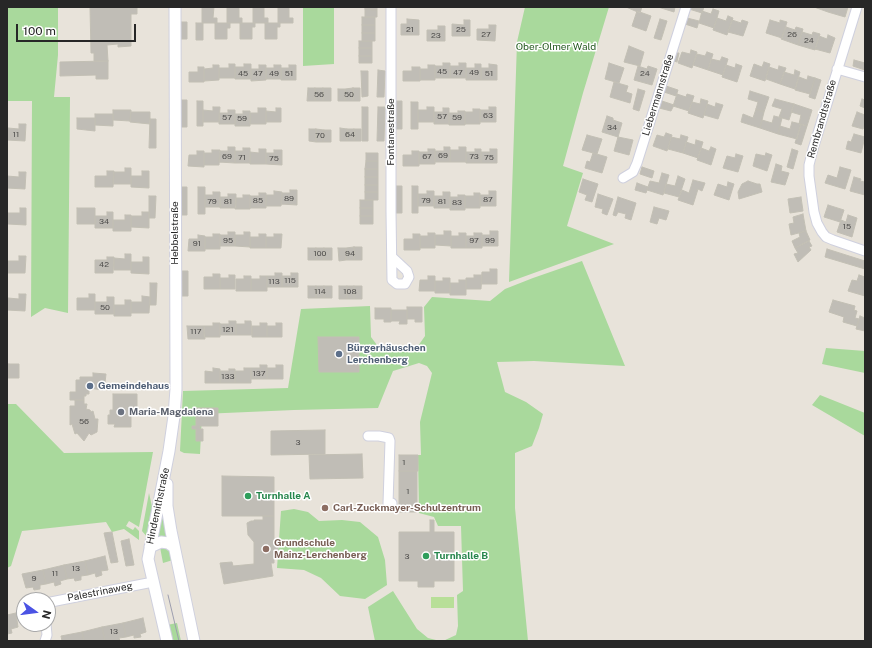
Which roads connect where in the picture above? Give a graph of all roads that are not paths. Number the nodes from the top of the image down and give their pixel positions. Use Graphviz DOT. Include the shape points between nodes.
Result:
graph roads {
  1 [pos="175,7"];
  2 [pos="391,7"];
  3 [pos="686,7"];
  4 [pos="857,7"];
  5 [pos="837,69"];
  6 [pos="865,77"];
  7 [pos="623,178"];
  8 [pos="865,251"];
  9 [pos="392,257"];
  10 [pos="368,436"];
  11 [pos="168,458"];
  12 [pos="392,504"];
  13 [pos="150,547"];
  14 [pos="174,547"];
  15 [pos="153,582"];
  16 [pos="56,601"];
  17 [pos="167,641"];
  18 [pos="194,641"];
  1 -- 11 [label="street, Hebbelstraße" via="176,389"];
  2 -- 9 [label="street, Fontanestraße"];
  3 -- 7 [label="street, Liebermannstraße" via="637,163 633,172"];
  4 -- 5 [label="street, Rembrandtstraße"];
  5 -- 6 [label="street"];
  5 -- 8 [label="street, Rembrandtstraße" via="813,149 809,184 817,223 824,235"];
  10 -- 12 [label="street" via="389,438 388,504"];
  11 -- 13 [label="street, Hindemithstraße"];
  11 -- 14 [label="street, Hindemithstraße" via="167,506"];
  13 -- 14 [label="street" via="161,542"];
  13 -- 15 [label="street, Hindemithstraße" via="148,559"];
  14 -- 18 [label="street, Hindemithstraße"];
  15 -- 16 [label="street, Palestrinaweg"];
  15 -- 17 [label="street, Hindemithstraße"];
}
